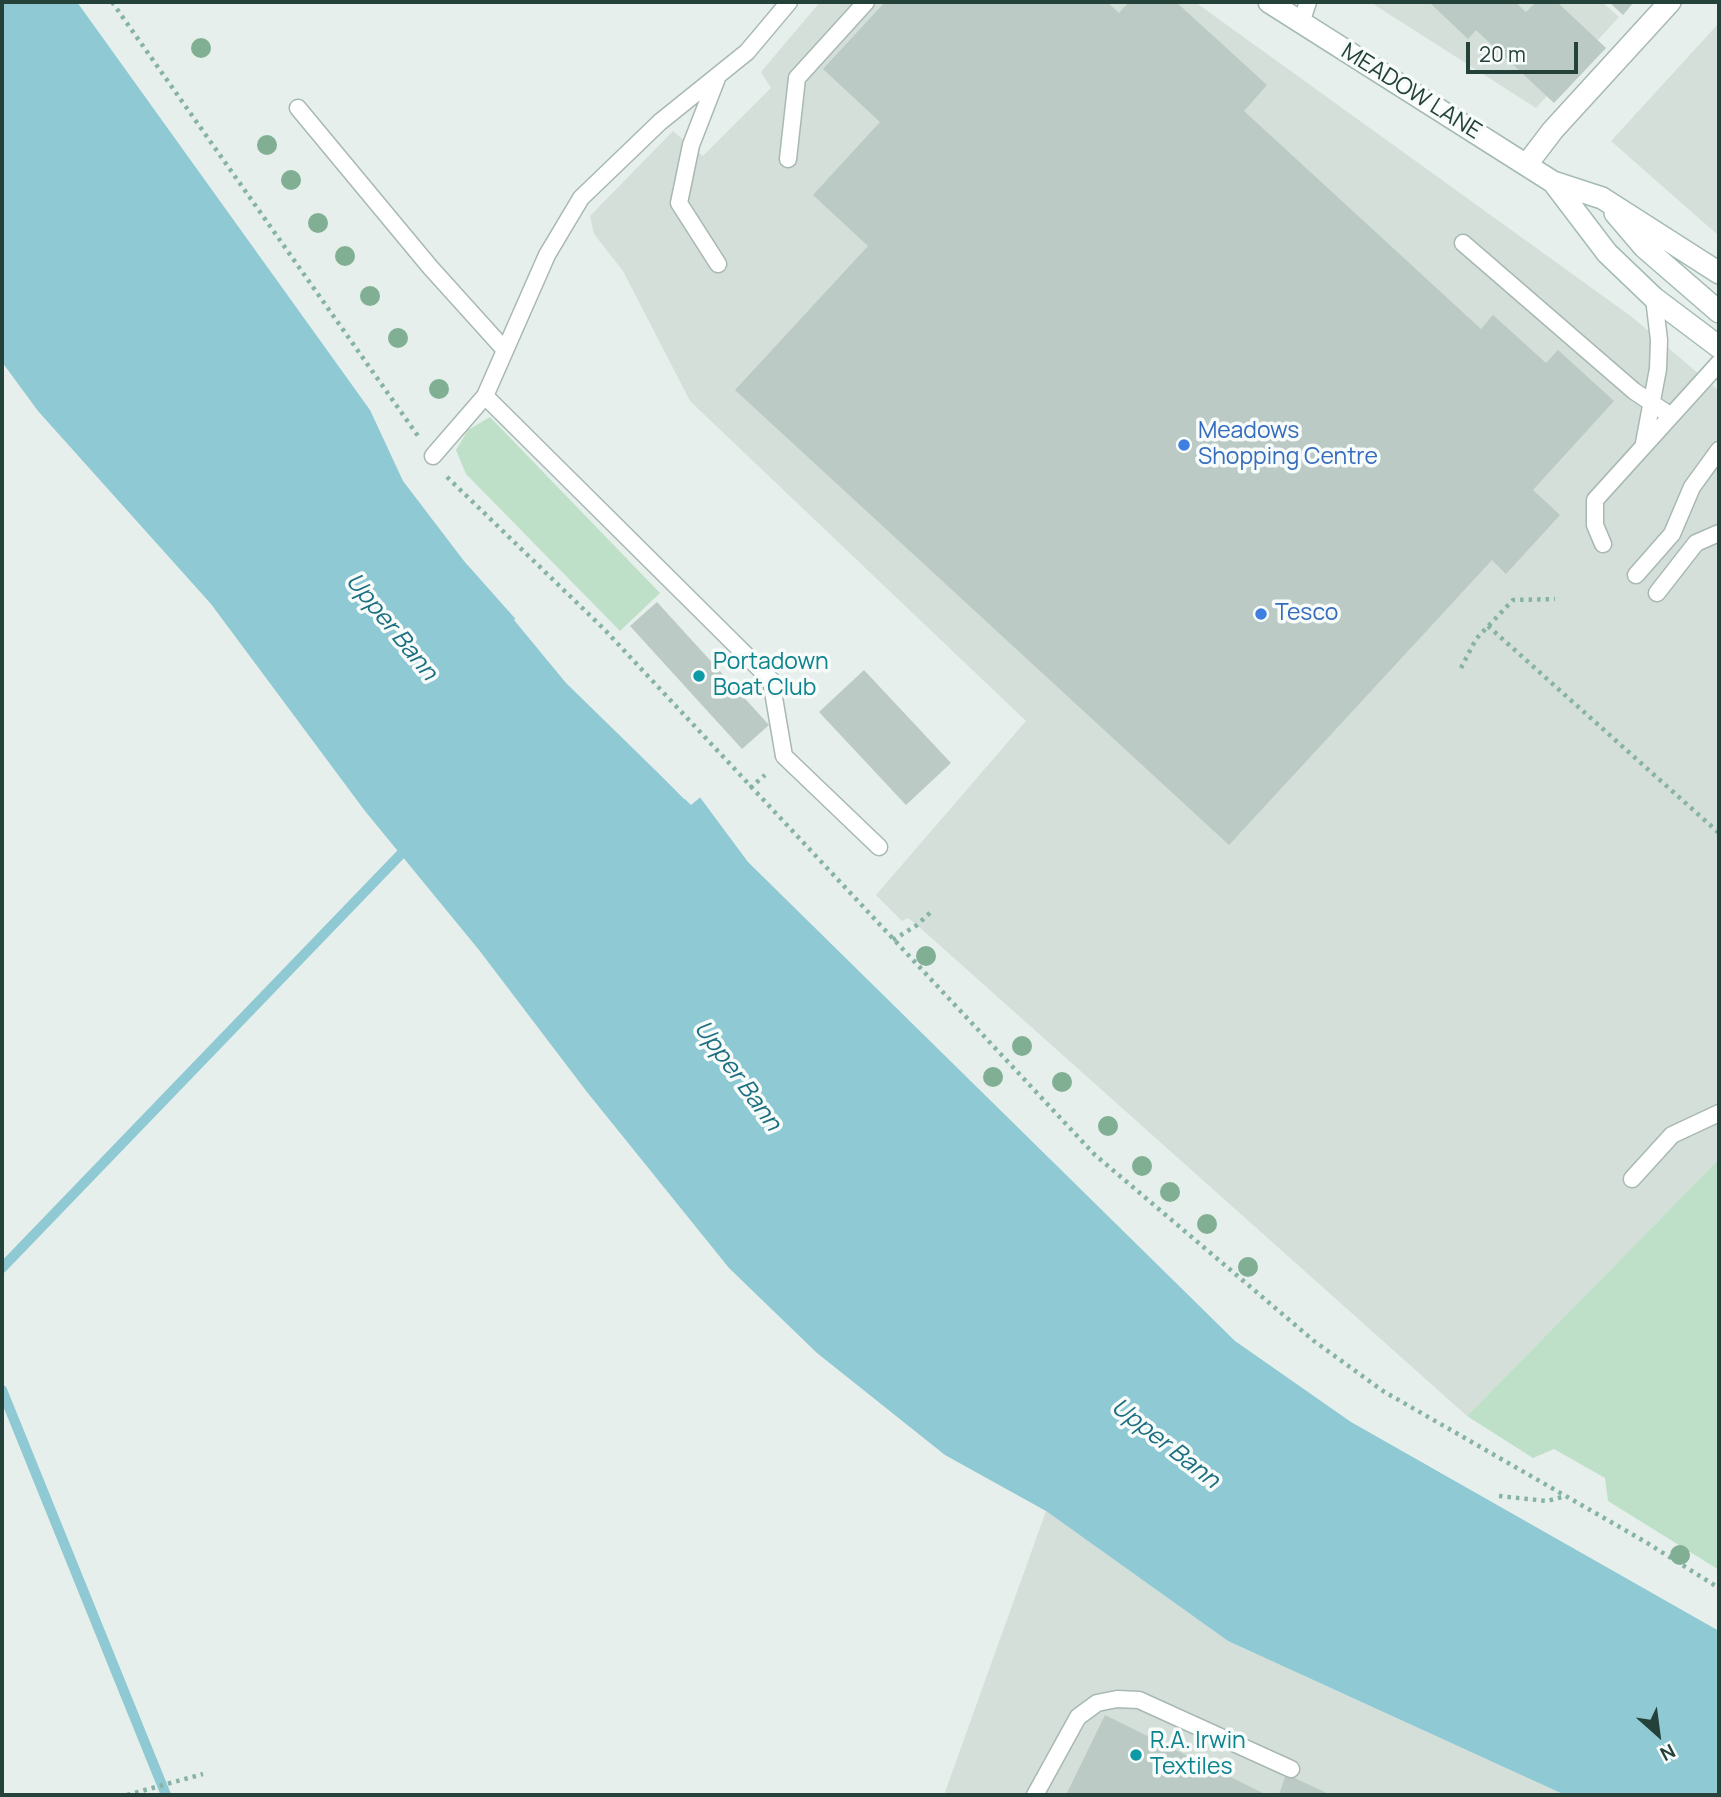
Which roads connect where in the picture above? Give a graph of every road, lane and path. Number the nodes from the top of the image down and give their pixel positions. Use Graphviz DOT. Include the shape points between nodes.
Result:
graph roads {
  1 [pos="789,2"];
  2 [pos="866,2"];
  3 [pos="1269,2"];
  4 [pos="1308,2"];
  5 [pos="1670,2"];
  6 [pos="1301,23"];
  7 [pos="718,75"];
  8 [pos="298,108"];
  9 [pos="788,159"];
  10 [pos="1528,164"];
  11 [pos="1553,182"];
  12 [pos="1602,198"];
  13 [pos="1463,243"];
  14 [pos="718,264"];
  15 [pos="1719,273"];
  16 [pos="1654,298"];
  17 [pos="1719,313"];
  18 [pos="1719,348"];
  19 [pos="504,349"];
  20 [pos="1719,363"];
  21 [pos="485,396"];
  22 [pos="1652,402"];
  23 [pos="1671,416"];
  24 [pos="1644,443"];
  25 [pos="1719,450"];
  26 [pos="433,456"];
  27 [pos="1719,533"];
  28 [pos="1603,544"];
  29 [pos="1636,575"];
  30 [pos="1657,593"];
  31 [pos="1555,599"];
  32 [pos="1488,626"];
  33 [pos="1461,668"];
  34 [pos="1719,833"];
  35 [pos="879,847"];
  36 [pos="933,910"];
  37 [pos="892,940"];
  38 [pos="1719,1113"];
  39 [pos="1632,1179"];
  40 [pos="1499,1496"];
  41 [pos="1566,1496"];
  42 [pos="1291,1769"];
  43 [pos="203,1774"];
  44 [pos="127,1795"];
  45 [pos="1035,1795"];
  1 -- 7 [label="lane" via="747,52"];
  2 -- 9 [label="lane" via="797,78"];
  3 -- 6 [label="street, MEADOW LANE"];
  4 -- 6 [label="lane"];
  5 -- 10 [label="street" via="1553,130"];
  6 -- 10 [label="street, MEADOW LANE"];
  7 -- 14 [label="lane" via="691,145 679,203"];
  7 -- 19 [label="lane" via="660,122 581,198 547,255"];
  8 -- 19 [label="lane"];
  10 -- 11 [label="street, MEADOW LANE"];
  11 -- 12 [label="street, MEADOW LANE"];
  11 -- 16 [label="street, MEADOW LANE" via="1608,253"];
  12 -- 15 [label="street, MEADOW LANE"];
  12 -- 17 [label="street" via="1644,247"];
  13 -- 22 [label="lane"];
  16 -- 18 [label="street, MEADOW LANE"];
  16 -- 22 [label="lane" via="1659,340"];
  19 -- 21 [label="lane"];
  20 -- 23 [label="lane"];
  21 -- 26 [label="lane"];
  21 -- 35 [label="lane" via="771,680 784,756"];
  22 -- 23 [label="lane"];
  22 -- 24 [label="lane"];
  23 -- 24 [label="lane"];
  24 -- 28 [label="lane" via="1595,500 1595,525"];
  25 -- 29 [label="lane" via="1692,486 1672,534"];
  27 -- 30 [label="lane" via="1696,543"];
  31 -- 32 [label="path" via="1513,600"];
  32 -- 33 [label="path"];
  32 -- 34 [label="path"];
  36 -- 37 [label="path"];
  38 -- 39 [label="lane" via="1672,1136"];
  40 -- 41 [label="path" via="1547,1501"];
  42 -- 45 [label="lane" via="1139,1700 1117,1699 1097,1703 1077,1717"];
  43 -- 44 [label="path"];
}
